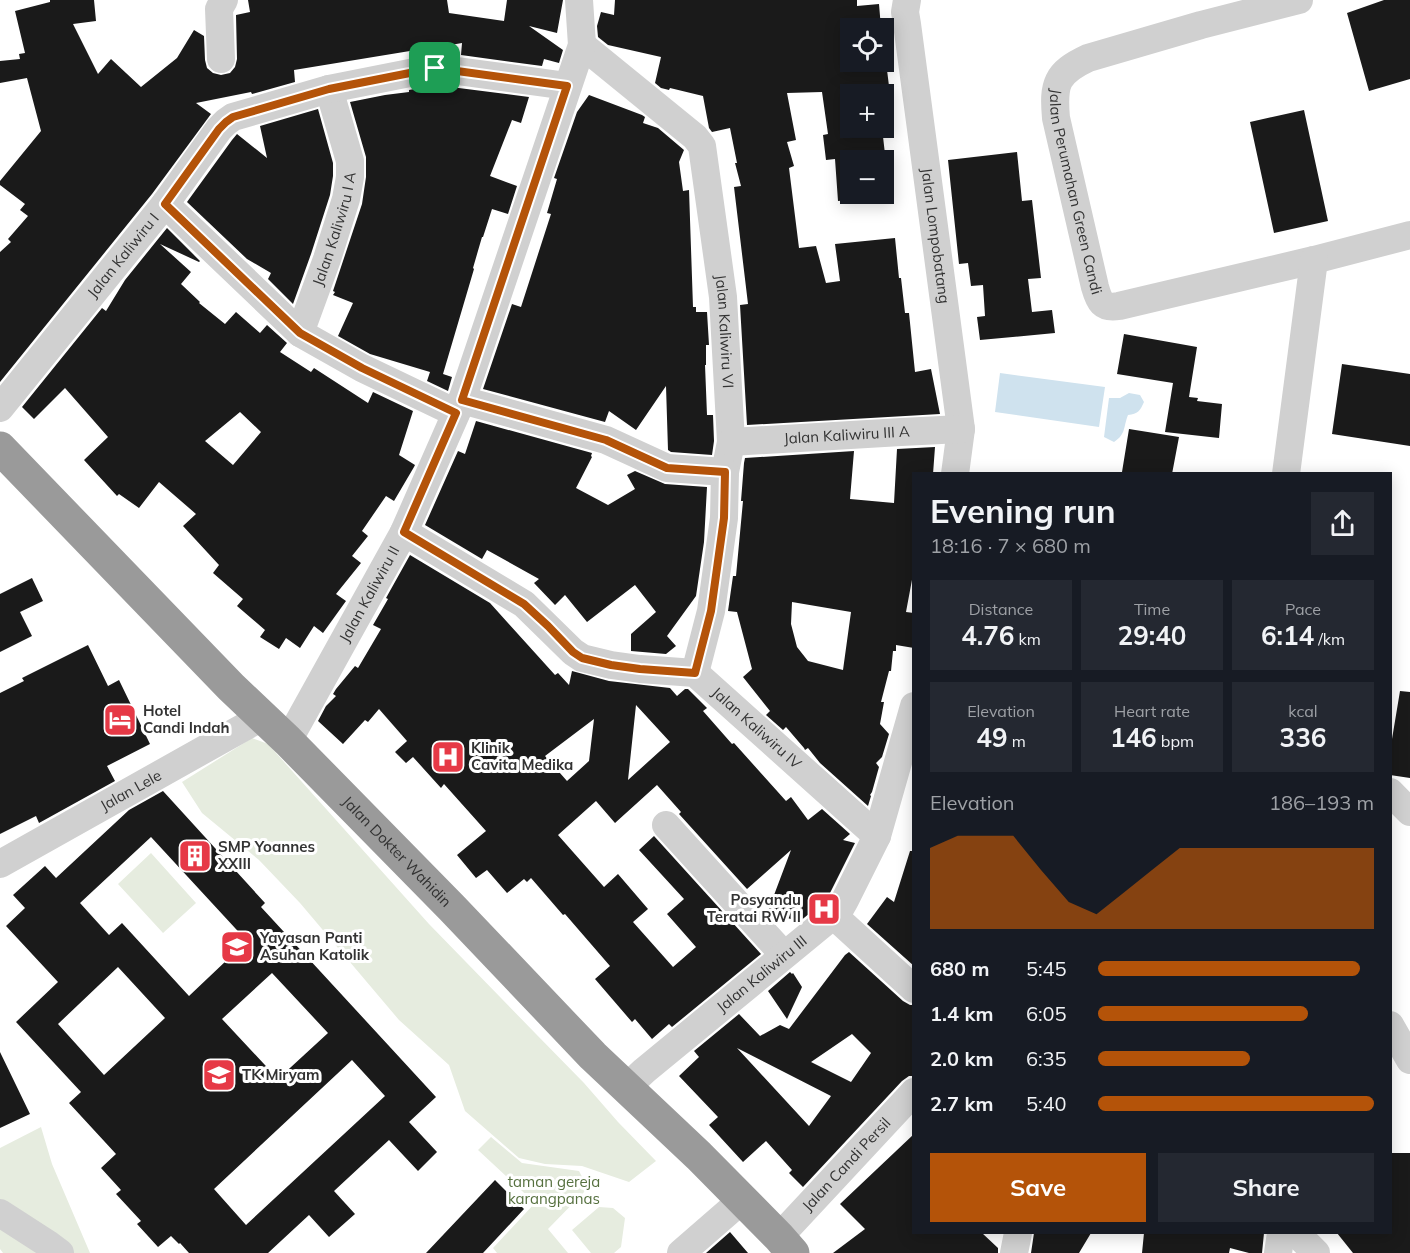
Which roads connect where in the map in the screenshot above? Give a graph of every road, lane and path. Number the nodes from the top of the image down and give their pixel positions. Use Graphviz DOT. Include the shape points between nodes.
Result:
graph roads {
  1 [pos="224,0"];
  2 [pos="579,0"];
  3 [pos="907,0"];
  4 [pos="1299,0"];
  5 [pos="582,45"];
  6 [pos="221,59"];
  7 [pos="567,86"];
  8 [pos="329,89"];
  9 [pos="165,204"];
  10 [pos="1410,235"];
  11 [pos="1314,260"];
  12 [pos="300,333"];
  13 [pos="459,406"];
  14 [pos="0,408"];
  15 [pos="961,429"];
  16 [pos="731,442"];
  17 [pos="0,448"];
  18 [pos="725,472"];
  19 [pos="955,472"];
  20 [pos="1286,472"];
  21 [pos="404,532"];
  22 [pos="695,673"];
  23 [pos="912,713"];
  24 [pos="262,717"];
  25 [pos="288,741"];
  26 [pos="1392,794"];
  27 [pos="1410,812"];
  28 [pos="666,825"];
  29 [pos="877,836"];
  30 [pos="0,864"];
  31 [pos="833,915"];
  32 [pos="784,955"];
  33 [pos="912,987"];
  34 [pos="1392,1028"];
  35 [pos="1410,1060"];
  36 [pos="627,1087"];
  37 [pos="912,1094"];
  38 [pos="742,1200"];
  39 [pos="0,1213"];
  40 [pos="1018,1234"];
  41 [pos="1281,1234"];
  42 [pos="1297,1234"];
  43 [pos="786,1245"];
  44 [pos="60,1253"];
  45 [pos="681,1253"];
  46 [pos="1014,1253"];
  47 [pos="1278,1253"];
  48 [pos="1316,1253"];
  1 -- 6 [label="street" via="219,9"];
  2 -- 5 [label="street, Jalan Kaliwiru II"];
  3 -- 15 [label="street, Jalan Lompobatang" via="905,12"];
  4 -- 11 [label="street, Jalan Perumahan Green Candi" via="1089,58 1062,76 1057,84 1056,118 1095,287 1105,306 1119,306"];
  5 -- 7 [label="street, Jalan Kaliwiru II"];
  5 -- 16 [label="street, Jalan Kaliwiru VI" via="702,146 723,297"];
  7 -- 8 [label="street, Jalan Kaliwiru I" via="435,68"];
  7 -- 13 [label="street, Jalan Kaliwiru II"];
  8 -- 9 [label="street, Jalan Kaliwiru I" via="233,117"];
  8 -- 12 [label="street, Jalan Kaliwiru I A" via="350,161 350,177 327,259"];
  9 -- 12 [label="street"];
  9 -- 14 [label="street, Jalan Kaliwiru I"];
  10 -- 11 [label="street, Jalan Perumahan Green Candi"];
  11 -- 20 [label="street"];
  12 -- 13 [label="street" via="362,368"];
  13 -- 18 [label="street" via="606,440 667,468"];
  13 -- 21 [label="street, Jalan Kaliwiru II"];
  15 -- 16 [label="street, Jalan Kaliwiru III A"];
  15 -- 19 [label="street, Jalan Lompobatang"];
  16 -- 18 [label="street, Jalan Kaliwiru VI"];
  17 -- 24 [label="highway, Jalan Dokter Wahidin"];
  18 -- 22 [label="street, Jalan Kaliwiru VI" via="724,518 711,611"];
  21 -- 22 [label="street" via="524,604 582,658 640,669"];
  21 -- 25 [label="street, Jalan Kaliwiru II"];
  22 -- 29 [label="street, Jalan Kaliwiru IV"];
  23 -- 29 [label="street, Jalan Kaliwiru III"];
  24 -- 25 [label="highway, Jalan Dokter Wahidin"];
  24 -- 30 [label="street, Jalan Lele"];
  25 -- 36 [label="highway, Jalan Dokter Wahidin"];
  26 -- 27 [label="street"];
  28 -- 32 [label="street"];
  29 -- 31 [label="street, Jalan Kaliwiru III" via="845,900"];
  31 -- 32 [label="street, Jalan Kaliwiru III"];
  31 -- 33 [label="street"];
  32 -- 36 [label="street, Jalan Kaliwiru III"];
  34 -- 35 [label="street"];
  36 -- 38 [label="highway, Jalan Dokter Wahidin"];
  37 -- 43 [label="street, Jalan Candi Persil"];
  38 -- 43 [label="highway, Jalan Dokter Wahidin"];
  38 -- 45 [label="street"];
  39 -- 44 [label="street"];
  40 -- 46 [label="street"];
  41 -- 47 [label="street"];
  42 -- 48 [label="street"];
}
